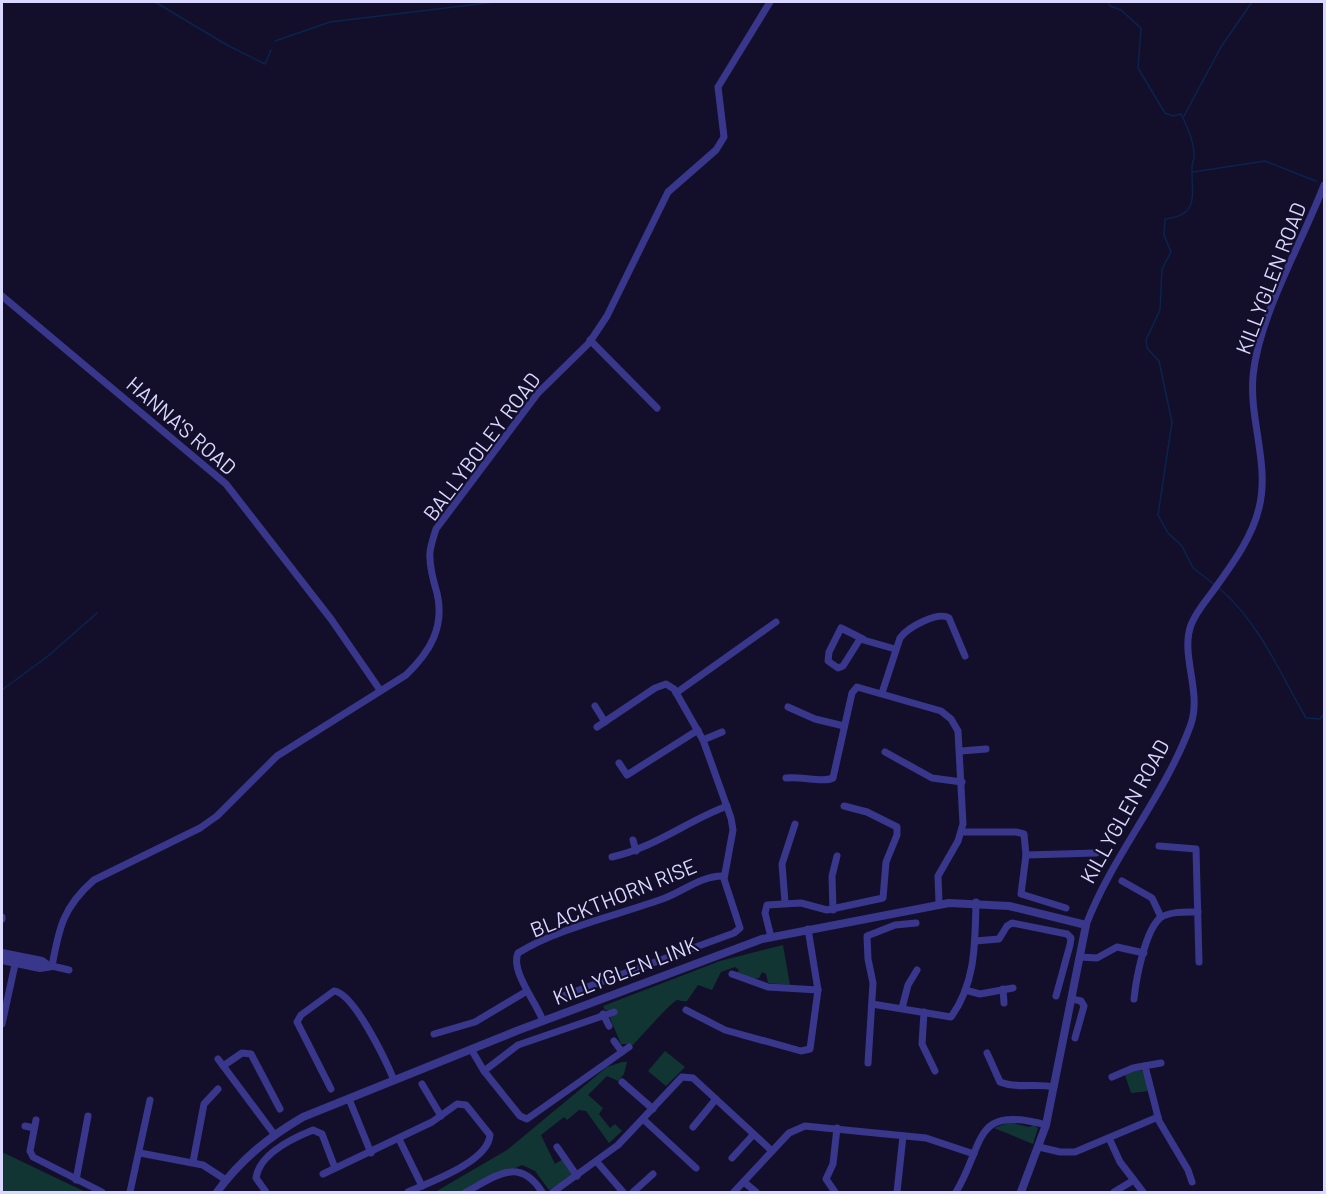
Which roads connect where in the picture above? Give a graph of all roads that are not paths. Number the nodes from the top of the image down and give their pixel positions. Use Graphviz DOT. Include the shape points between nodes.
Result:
graph roads {
  1 [pos="770,2"];
  2 [pos="1324,185"];
  3 [pos="2,296"];
  4 [pos="590,340"];
  5 [pos="657,408"];
  6 [pos="776,622"];
  7 [pos="863,639"];
  8 [pos="895,649"];
  9 [pos="965,656"];
  10 [pos="380,690"];
  11 [pos="676,693"];
  12 [pos="882,693"];
  13 [pos="595,706"];
  14 [pos="788,708"];
  15 [pos="605,722"];
  16 [pos="844,726"];
  17 [pos="597,727"];
  18 [pos="698,730"];
  19 [pos="722,732"];
  20 [pos="703,740"];
  21 [pos="986,749"];
  22 [pos="961,751"];
  23 [pos="885,752"];
  24 [pos="620,763"];
  25 [pos="786,778"];
  26 [pos="962,782"];
  27 [pos="844,806"];
  28 [pos="729,810"];
  29 [pos="795,824"];
  30 [pos="961,832"];
  31 [pos="633,840"];
  32 [pos="1159,846"];
  33 [pos="636,851"];
  34 [pos="1096,853"];
  35 [pos="1026,855"];
  36 [pos="837,856"];
  37 [pos="612,857"];
  38 [pos="724,876"];
  39 [pos="1122,881"];
  40 [pos="785,902"];
  41 [pos="975,902"];
  42 [pos="939,903"];
  43 [pos="1066,908"];
  44 [pos="833,910"];
  45 [pos="1198,912"];
  46 [pos="1161,917"];
  47 [pos="916,922"];
  48 [pos="1086,925"];
  49 [pos="808,929"];
  50 [pos="771,937"];
  51 [pos="975,941"];
  52 [pos="2,953"];
  53 [pos="1144,953"];
  54 [pos="1080,957"];
  55 [pos="16,959"];
  56 [pos="2,960"];
  57 [pos="1199,962"];
  58 [pos="50,966"];
  59 [pos="69,970"];
  60 [pos="917,970"];
  61 [pos="732,974"];
  62 [pos="1013,988"];
  63 [pos="1003,989"];
  64 [pos="818,990"];
  65 [pos="965,990"];
  66 [pos="527,991"];
  67 [pos="1056,996"];
  68 [pos="560,997"];
  69 [pos="1072,999"];
  70 [pos="1134,999"];
  71 [pos="872,1004"];
  72 [pos="1004,1004"];
  73 [pos="902,1008"];
  74 [pos="686,1010"];
  75 [pos="614,1012"];
  76 [pos="924,1012"];
  77 [pos="603,1014"];
  78 [pos="543,1021"];
  79 [pos="2,1024"];
  80 [pos="609,1026"];
  81 [pos="435,1034"];
  82 [pos="1075,1038"];
  83 [pos="614,1041"];
  84 [pos="629,1047"];
  85 [pos="471,1049"];
  86 [pos="622,1052"];
  87 [pos="987,1053"];
  88 [pos="868,1063"];
  89 [pos="1161,1063"];
  90 [pos="1145,1066"];
  91 [pos="484,1071"];
  92 [pos="935,1071"];
  93 [pos="1112,1077"];
  94 [pos="394,1080"];
  95 [pos="622,1082"];
  96 [pos="422,1084"];
  97 [pos="1054,1087"];
  98 [pos="218,1089"];
  99 [pos="331,1089"];
  100 [pos="349,1099"];
  101 [pos="716,1099"];
  102 [pos="150,1100"];
  103 [pos="269,1107"];
  104 [pos="652,1109"];
  105 [pos="88,1116"];
  106 [pos="441,1116"];
  107 [pos="1158,1118"];
  108 [pos="644,1119"];
  109 [pos="1046,1125"];
  110 [pos="25,1126"];
  111 [pos="693,1127"];
  112 [pos="837,1128"];
  113 [pos="274,1134"];
  114 [pos="753,1134"];
  115 [pos="903,1136"];
  116 [pos="1109,1138"];
  117 [pos="399,1139"];
  118 [pos="557,1147"];
  119 [pos="1039,1147"];
  120 [pos="772,1151"];
  121 [pos="140,1153"];
  122 [pos="371,1153"];
  123 [pos="974,1154"];
  124 [pos="732,1158"];
  125 [pos="193,1162"];
  126 [pos="597,1162"];
  127 [pos="335,1168"];
  128 [pos="696,1168"];
  129 [pos="322,1174"];
  130 [pos="654,1174"];
  131 [pos="577,1176"];
  132 [pos="76,1180"];
  133 [pos="226,1180"];
  134 [pos="1134,1180"];
  135 [pos="744,1182"];
  136 [pos="1192,1182"];
  137 [pos="422,1186"];
  138 [pos="102,1192"];
  139 [pos="130,1192"];
  140 [pos="218,1192"];
  141 [pos="266,1192"];
  142 [pos="408,1192"];
  143 [pos="466,1192"];
  144 [pos="542,1192"];
  145 [pos="553,1192"];
  146 [pos="623,1192"];
  147 [pos="633,1192"];
  148 [pos="734,1192"];
  149 [pos="756,1192"];
  150 [pos="835,1192"];
  151 [pos="897,1192"];
  152 [pos="956,1192"];
  153 [pos="1021,1192"];
  154 [pos="1114,1192"];
  155 [pos="1143,1192"];
  1 -- 4 [label="street, BALLYBOLEY ROAD" via="718,87 724,137 716,150 668,192 607,316"];
  2 -- 48 [label="street, KILLYGLEN ROAD" via="1258,348 1252,388 1261,474 1260,507 1189,631 1195,700 1190,726 1174,765 1111,870"];
  3 -- 10 [label="street, HANNA'S ROAD" via="226,484 331,619"];
  4 -- 5 [label="street"];
  4 -- 10 [label="street, BALLYBOLEY ROAD" via="538,393 436,529 430,552 438,604 437,637 420,662"];
  6 -- 11 [label="street"];
  7 -- 7 [label="street" via="857,640 843,666 838,668 828,661 841,628"];
  7 -- 8 [label="street"];
  8 -- 9 [label="street" via="906,631 943,615 950,618"];
  8 -- 12 [label="street"];
  10 -- 58 [label="street, BALLYBOLEY ROAD" via="277,756 200,828 94,880 71,903 56,928"];
  11 -- 15 [label="street" via="666,684 655,688"];
  11 -- 18 [label="street"];
  12 -- 16 [label="street" via="854,688"];
  12 -- 22 [label="street" via="946,714 957,728"];
  13 -- 15 [label="street"];
  14 -- 16 [label="street"];
  15 -- 17 [label="street"];
  16 -- 25 [label="street" via="833,778"];
  18 -- 20 [label="street"];
  18 -- 24 [label="street" via="627,775"];
  19 -- 20 [label="street"];
  20 -- 28 [label="street"];
  21 -- 22 [label="street"];
  22 -- 26 [label="street"];
  23 -- 26 [label="street" via="932,778"];
  26 -- 30 [label="street"];
  27 -- 44 [label="street" via="893,823 897,832 886,862 883,898"];
  28 -- 33 [label="street" via="708,813"];
  28 -- 38 [label="street, BLACKTHORN RISE" via="732,831"];
  29 -- 40 [label="street" via="782,864"];
  30 -- 35 [label="street" via="1020,832 1025,837"];
  30 -- 42 [label="street" via="938,876"];
  31 -- 33 [label="street"];
  32 -- 45 [label="street" via="1196,849"];
  33 -- 37 [label="street"];
  34 -- 35 [label="street"];
  35 -- 43 [label="street" via="1022,894"];
  36 -- 44 [label="street"];
  38 -- 66 [label="street, BLACKTHORN RISE" via="704,878 683,890 553,936 520,952 516,960"];
  38 -- 68 [label="street, BLACKTHORN RISE" via="740,923 738,931"];
  39 -- 46 [label="street" via="1152,898"];
  40 -- 44 [label="street"];
  40 -- 50 [label="street" via="765,907"];
  41 -- 42 [label="street, KILLYGLEN LINK"];
  41 -- 48 [label="street, KILLYGLEN LINK" via="1010,906"];
  41 -- 51 [label="street"];
  42 -- 49 [label="street, KILLYGLEN LINK"];
  45 -- 46 [label="street"];
  45 -- 57 [label="street"];
  46 -- 53 [label="street" via="1152,929"];
  47 -- 71 [label="street" via="867,936"];
  48 -- 54 [label="street, KILLYGLEN ROAD"];
  49 -- 50 [label="street, KILLYGLEN LINK"];
  49 -- 64 [label="street"];
  50 -- 78 [label="street, KILLYGLEN LINK" via="732,948"];
  51 -- 65 [label="street" via="973,966"];
  51 -- 67 [label="street" via="999,939 1012,923 1067,934 1070,945"];
  52 -- 55 [label="street"];
  53 -- 54 [label="street" via="1117,947 1097,958"];
  53 -- 70 [label="street"];
  54 -- 69 [label="street, KILLYGLEN ROAD"];
  55 -- 56 [label="street"];
  55 -- 58 [label="street" via="40,968"];
  55 -- 79 [label="street"];
  58 -- 59 [label="street"];
  60 -- 73 [label="street"];
  61 -- 64 [label="street" via="768,987"];
  62 -- 63 [label="street"];
  63 -- 65 [label="street" via="980,994"];
  63 -- 72 [label="street"];
  64 -- 74 [label="street" via="812,1046 806,1051 725,1030"];
  65 -- 76 [label="street" via="951,1017"];
  66 -- 78 [label="street, BLACKTHORN RISE"];
  66 -- 81 [label="street" via="475,1022"];
  69 -- 82 [label="street" via="1084,1006"];
  69 -- 97 [label="street, KILLYGLEN ROAD"];
  71 -- 73 [label="street"];
  71 -- 88 [label="street"];
  73 -- 76 [label="street"];
  75 -- 77 [label="street"];
  76 -- 92 [label="street" via="922,1044"];
  77 -- 80 [label="street"];
  77 -- 91 [label="street" via="518,1045"];
  78 -- 85 [label="street, KILLYGLEN LINK"];
  83 -- 86 [label="street"];
  84 -- 86 [label="street"];
  85 -- 91 [label="street"];
  85 -- 94 [label="street, KILLYGLEN LINK"];
  86 -- 91 [label="street" via="528,1119 520,1116"];
  87 -- 97 [label="street" via="1000,1082"];
  89 -- 90 [label="street"];
  90 -- 93 [label="street"];
  90 -- 107 [label="street"];
  94 -- 99 [label="street" via="375,1038 343,994 335,991 297,1022"];
  94 -- 100 [label="street, KILLYGLEN LINK"];
  95 -- 104 [label="street"];
  96 -- 106 [label="street"];
  97 -- 109 [label="street, KILLYGLEN ROAD"];
  98 -- 125 [label="street" via="204,1104"];
  100 -- 113 [label="street, KILLYGLEN LINK" via="320,1109"];
  100 -- 122 [label="street"];
  101 -- 104 [label="street" via="687,1077 680,1079"];
  101 -- 111 [label="street"];
  101 -- 114 [label="street"];
  102 -- 121 [label="street"];
  103 -- 113 [label="street" via="278,1106 251,1054 242,1053 221,1063"];
  104 -- 108 [label="street"];
  105 -- 132 [label="street"];
  106 -- 117 [label="street"];
  106 -- 137 [label="street" via="464,1103 491,1138 468,1163"];
  107 -- 116 [label="street"];
  107 -- 136 [label="street"];
  108 -- 126 [label="street"];
  108 -- 128 [label="street"];
  109 -- 119 [label="street, KILLYGLEN ROAD"];
  109 -- 123 [label="street" via="1017,1118 1001,1120 987,1129"];
  110 -- 132 [label="street" via="35,1124 30,1151 33,1157"];
  112 -- 115 [label="street"];
  112 -- 120 [label="street" via="799,1127"];
  112 -- 150 [label="street" via="833,1164 826,1179"];
  113 -- 133 [label="street, KILLYGLEN LINK"];
  114 -- 120 [label="street"];
  114 -- 124 [label="street"];
  115 -- 123 [label="street" via="935,1141"];
  115 -- 151 [label="street"];
  116 -- 119 [label="street" via="1068,1153"];
  116 -- 134 [label="street"];
  117 -- 122 [label="street"];
  117 -- 137 [label="street"];
  118 -- 131 [label="street"];
  119 -- 153 [label="street, KILLYGLEN ROAD"];
  120 -- 135 [label="street"];
  121 -- 125 [label="street"];
  121 -- 139 [label="street"];
  122 -- 127 [label="street"];
  123 -- 152 [label="street"];
  125 -- 133 [label="street"];
  126 -- 131 [label="street"];
  126 -- 146 [label="street"];
  127 -- 129 [label="street"];
  127 -- 141 [label="street" via="321,1134 313,1130 264,1161 256,1177"];
  130 -- 147 [label="street"];
  131 -- 145 [label="street"];
  132 -- 138 [label="street"];
  133 -- 140 [label="street, KILLYGLEN LINK"];
  134 -- 154 [label="street"];
  134 -- 155 [label="street"];
  135 -- 148 [label="street"];
  135 -- 149 [label="street"];
  137 -- 142 [label="street"];
  143 -- 144 [label="street" via="512,1171 528,1176"];
}
